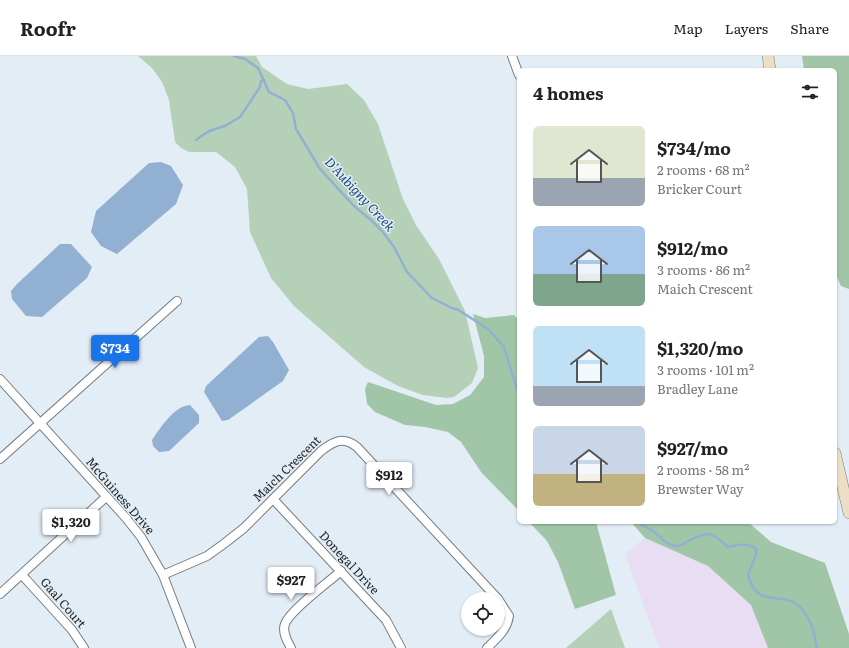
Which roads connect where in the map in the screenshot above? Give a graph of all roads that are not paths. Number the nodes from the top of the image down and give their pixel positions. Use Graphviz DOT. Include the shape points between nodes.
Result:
graph roads {
  1 [pos="512,56"];
  2 [pos="768,56"];
  3 [pos="770,68"];
  4 [pos="517,70"];
  5 [pos="177,300"];
  6 [pos="0,379"];
  7 [pos="41,423"];
  8 [pos="0,459"];
  9 [pos="838,482"];
  10 [pos="106,497"];
  11 [pos="273,499"];
  12 [pos="849,513"];
  13 [pos="341,572"];
  14 [pos="22,575"];
  15 [pos="163,575"];
  16 [pos="491,592"];
  17 [pos="0,594"];
  18 [pos="505,610"];
  19 [pos="505,630"];
  20 [pos="499,636"];
  21 [pos="84,648"];
  22 [pos="191,648"];
  23 [pos="291,648"];
  24 [pos="401,648"];
  25 [pos="487,648"];
  1 -- 4 [label="street"];
  2 -- 3 [label="main road"];
  5 -- 7 [label="street"];
  6 -- 7 [label="street, McGuiness Drive"];
  7 -- 8 [label="street"];
  7 -- 10 [label="street, McGuiness Drive"];
  9 -- 12 [label="main road"];
  10 -- 14 [label="street"];
  10 -- 15 [label="street, McGuiness Drive" via="141,537"];
  11 -- 13 [label="street, Donegal Drive"];
  11 -- 15 [label="street, Maich Crescent" via="244,528 207,556"];
  11 -- 16 [label="street, Maich Crescent" via="330,444 343,440 350,442"];
  13 -- 23 [label="street" via="293,613 284,625 285,637"];
  13 -- 24 [label="street, Donegal Drive" via="386,620"];
  14 -- 17 [label="street"];
  14 -- 21 [label="street, Gaal Court" via="72,630"];
  15 -- 22 [label="street, McGuiness Drive"];
  18 -- 19 [label="street, Maich Crescent" via="509,616"];
  20 -- 25 [label="street, Maich Crescent"];
}
